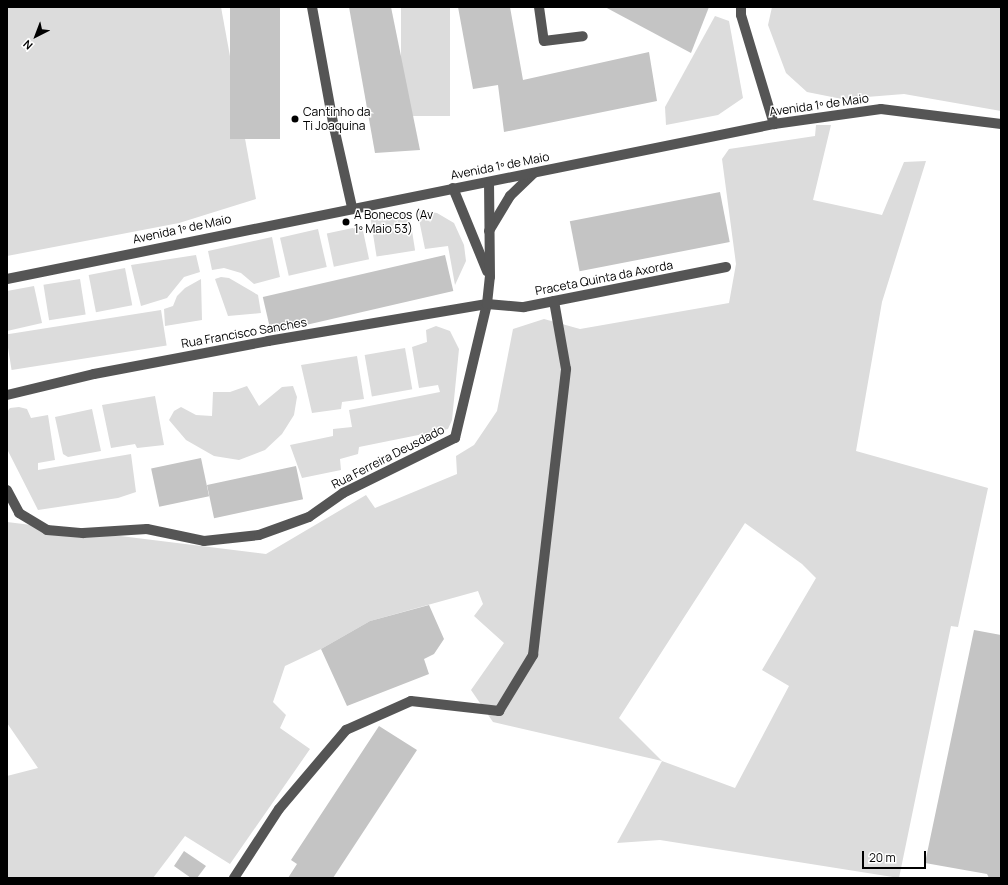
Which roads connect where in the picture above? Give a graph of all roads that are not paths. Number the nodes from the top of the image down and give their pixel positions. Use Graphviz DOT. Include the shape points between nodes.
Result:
graph roads {
  1 [pos="312,7"];
  2 [pos="539,7"];
  3 [pos="741,7"];
  4 [pos="583,36"];
  5 [pos="774,124"];
  6 [pos="1001,124"];
  7 [pos="534,172"];
  8 [pos="488,183"];
  9 [pos="453,188"];
  10 [pos="352,207"];
  11 [pos="489,231"];
  12 [pos="726,267"];
  13 [pos="490,277"];
  14 [pos="7,279"];
  15 [pos="554,301"];
  16 [pos="487,304"];
  17 [pos="7,396"];
  18 [pos="7,490"];
  19 [pos="234,878"];
  1 -- 10 [label="street" via="333,123"];
  2 -- 4 [label="street" via="544,41"];
  3 -- 5 [label="street" via="741,15"];
  5 -- 6 [label="street, Avenida 1º de Maio" via="881,109"];
  5 -- 7 [label="street, Avenida 1º de Maio"];
  7 -- 8 [label="street, Avenida 1º de Maio"];
  7 -- 11 [label="street" via="510,196"];
  8 -- 9 [label="street, Avenida 1º de Maio"];
  8 -- 11 [label="street, Rua Ferreira Deusdado"];
  9 -- 10 [label="street, Avenida 1º de Maio"];
  9 -- 13 [label="street, Rua Ferreira Deusdado"];
  10 -- 14 [label="street, Avenida 1º de Maio"];
  11 -- 13 [label="street, Rua Ferreira Deusdado"];
  12 -- 15 [label="street, Praceta Quinta da Axorda"];
  13 -- 16 [label="street, Rua Ferreira Deusdado"];
  15 -- 16 [label="street, Praceta Quinta da Axorda" via="524,307"];
  15 -- 19 [label="street" via="566,369 533,655 499,711 411,701 346,730 279,809"];
  16 -- 17 [label="street, Rua Francisco Sanches" via="110,371"];
  16 -- 18 [label="street, Rua Ferreira Deusdado" via="455,438 343,493 309,517 259,535 204,541 146,529 83,534 47,530 20,513"];
}
